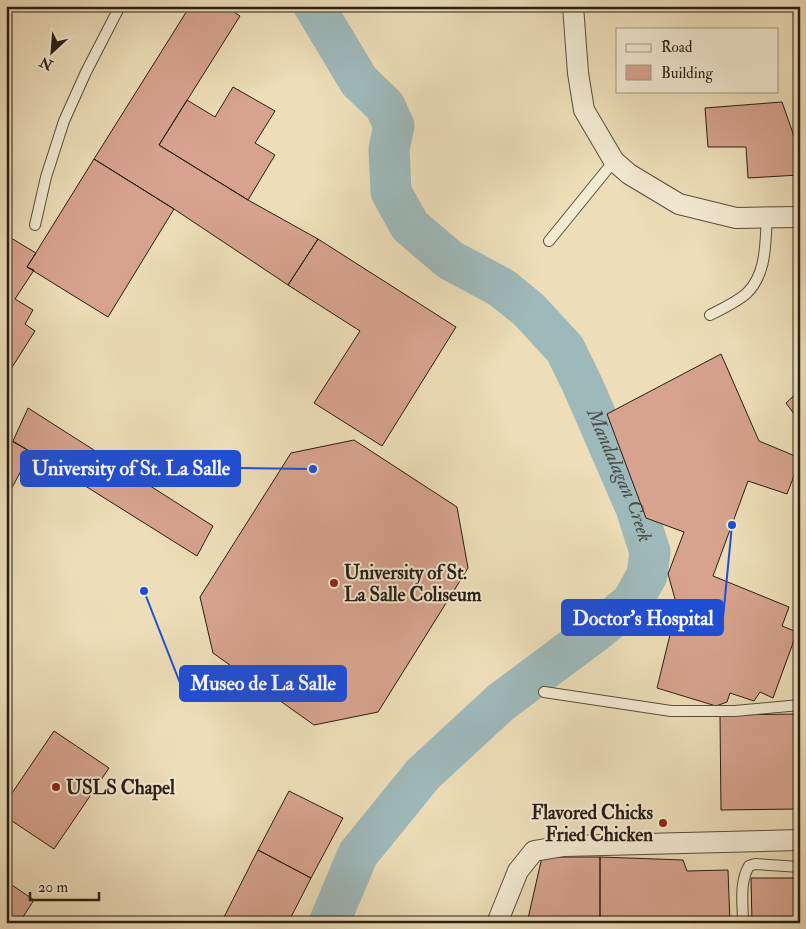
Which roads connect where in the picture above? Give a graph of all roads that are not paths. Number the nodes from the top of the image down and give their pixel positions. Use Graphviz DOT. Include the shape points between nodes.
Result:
graph roads {
  1 [pos="120,6"];
  2 [pos="573,6"];
  3 [pos="614,160"];
  4 [pos="767,218"];
  5 [pos="800,218"];
  6 [pos="36,225"];
  7 [pos="549,241"];
  8 [pos="710,315"];
  9 [pos="544,692"];
  10 [pos="800,705"];
  11 [pos="800,840"];
  12 [pos="800,867"];
  13 [pos="497,923"];
  14 [pos="743,923"];
  1 -- 6 [label="lane" via="64,121 46,177"];
  2 -- 3 [label="street" via="584,110"];
  3 -- 4 [label="street" via="629,174 679,204 736,218"];
  3 -- 7 [label="lane"];
  4 -- 5 [label="street"];
  4 -- 8 [label="lane" via="760,275 747,293"];
  9 -- 10 [label="lane" via="671,711 734,711"];
  11 -- 13 [label="street" via="564,846 534,851 518,871"];
  12 -- 14 [label="lane" via="749,866 742,883"];
}
